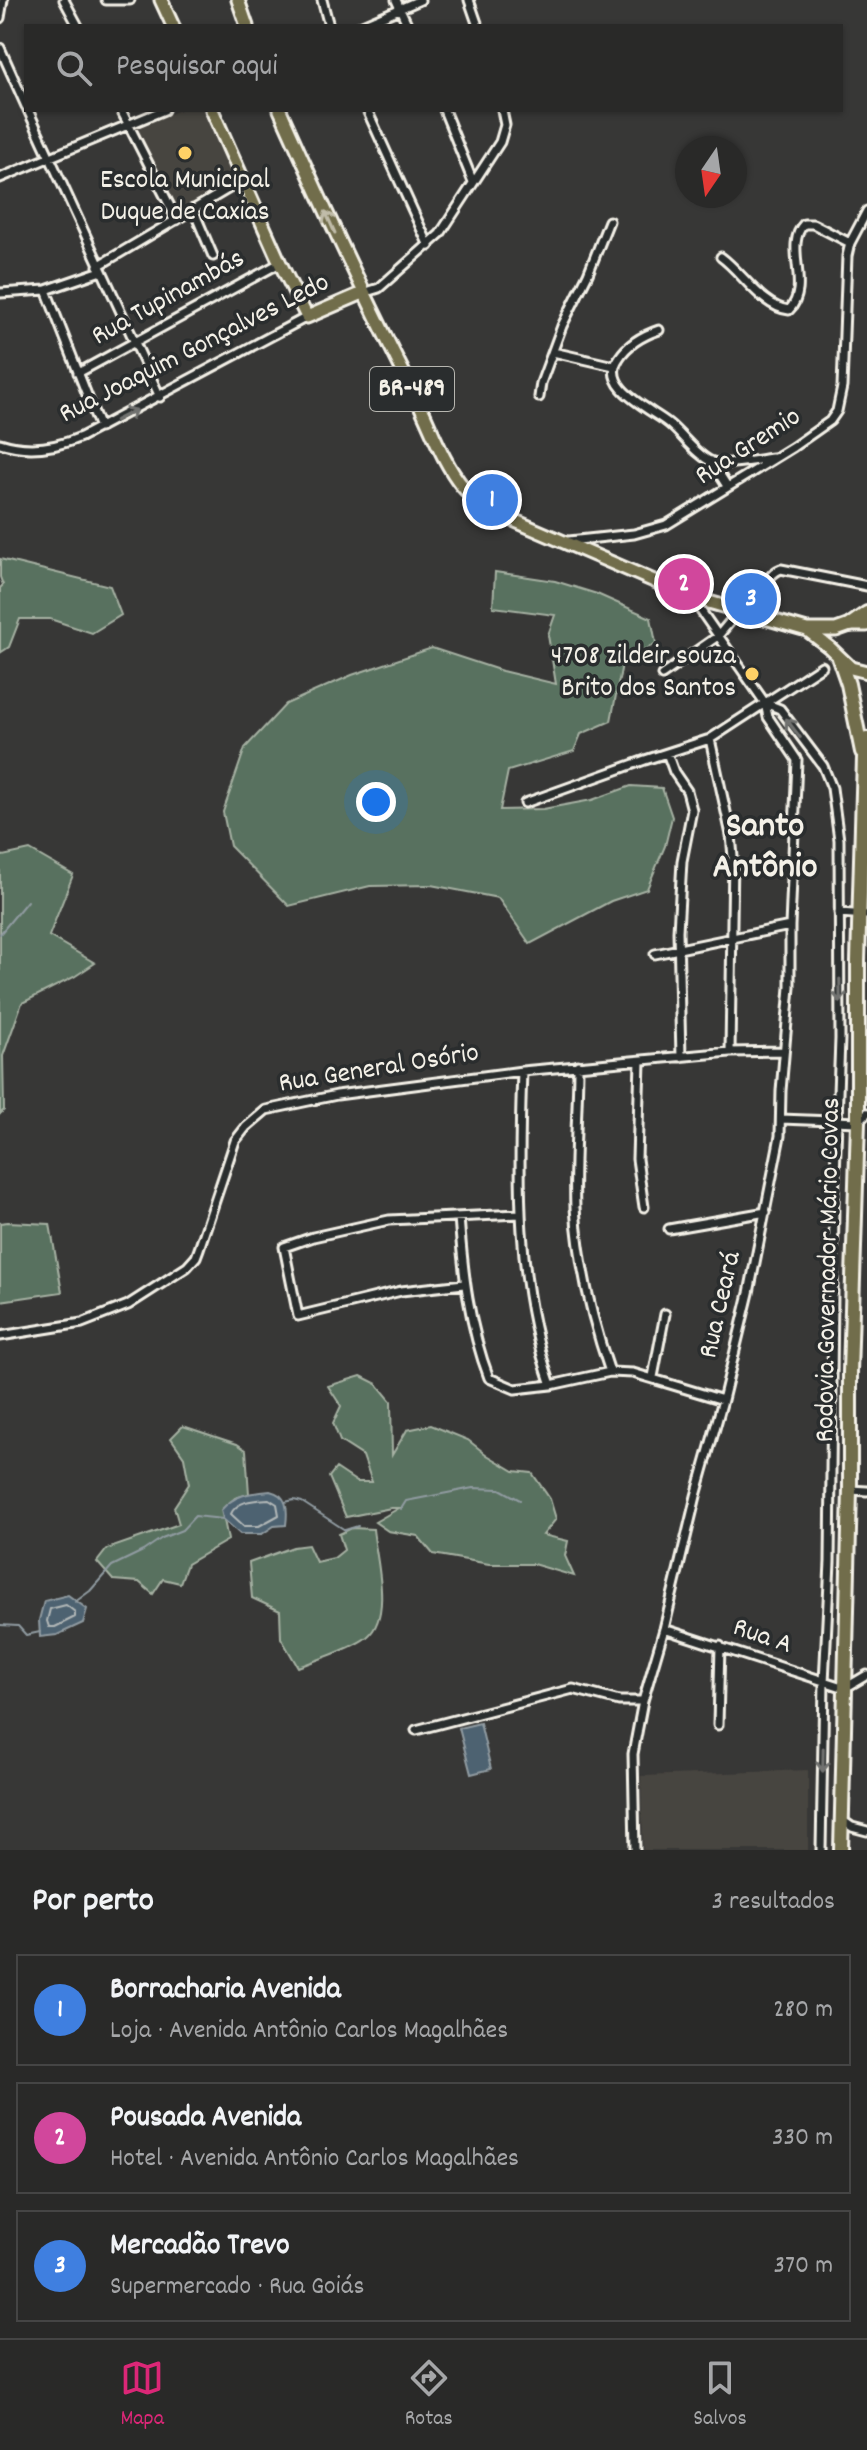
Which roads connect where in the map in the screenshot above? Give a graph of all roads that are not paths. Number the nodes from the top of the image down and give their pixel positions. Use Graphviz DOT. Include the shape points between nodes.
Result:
graph roads {
  1 [pos="3,0"];
  2 [pos="64,0"];
  3 [pos="106,0"];
  4 [pos="130,0"];
  5 [pos="161,0"];
  6 [pos="238,0"];
  7 [pos="322,0"];
  8 [pos="396,0"];
  9 [pos="420,0"];
  10 [pos="469,0"];
  11 [pos="400,9"];
  12 [pos="0,18"];
  13 [pos="77,24"];
  14 [pos="172,24"];
  15 [pos="246,24"];
  16 [pos="328,24"];
  17 [pos="365,24"];
  18 [pos="407,24"];
  19 [pos="477,24"];
  20 [pos="0,48"];
  21 [pos="24,101"];
  22 [pos="29,112"];
  23 [pos="122,112"];
  24 [pos="159,112"];
  25 [pos="213,112"];
  26 [pos="281,112"];
  27 [pos="368,112"];
  28 [pos="445,112"];
  29 [pos="502,112"];
  30 [pos="128,125"];
  31 [pos="49,158"];
  32 [pos="0,178"];
  33 [pos="243,180"];
  34 [pos="473,182"];
  35 [pos="193,209"];
  36 [pos="867,211"];
  37 [pos="177,220"];
  38 [pos="609,221"];
  39 [pos="850,243"];
  40 [pos="429,246"];
  41 [pos="213,256"];
  42 [pos="721,257"];
  43 [pos="280,263"];
  44 [pos="100,269"];
  45 [pos="46,290"];
  46 [pos="0,293"];
  47 [pos="363,293"];
  48 [pos="307,317"];
  49 [pos="659,330"];
  50 [pos="134,344"];
  51 [pos="553,352"];
  52 [pos="614,366"];
  53 [pos="78,373"];
  54 [pos="160,397"];
  55 [pos="539,397"];
  56 [pos="100,428"];
  57 [pos="0,443"];
  58 [pos="774,458"];
  59 [pos="711,461"];
  60 [pos="727,486"];
  61 [pos="563,542"];
  62 [pos="867,586"];
  63 [pos="691,597"];
  64 [pos="739,611"];
  65 [pos="867,613"];
  66 [pos="753,615"];
  67 [pos="850,625"];
  68 [pos="867,625"];
  69 [pos="807,630"];
  70 [pos="836,630"];
  71 [pos="718,636"];
  72 [pos="829,647"];
  73 [pos="839,658"];
  74 [pos="822,666"];
  75 [pos="867,672"];
  76 [pos="662,675"];
  77 [pos="765,703"];
  78 [pos="710,739"];
  79 [pos="867,739"];
  80 [pos="667,753"];
  81 [pos="864,758"];
  82 [pos="817,759"];
  83 [pos="797,760"];
  84 [pos="525,803"];
  85 [pos="839,913"];
  86 [pos="863,914"];
  87 [pos="790,926"];
  88 [pos="731,938"];
  89 [pos="677,950"];
  90 [pos="655,954"];
  91 [pos="784,1051"];
  92 [pos="730,1052"];
  93 [pos="681,1057"];
  94 [pos="640,1061"];
  95 [pos="862,1062"];
  96 [pos="578,1065"];
  97 [pos="522,1071"];
  98 [pos="862,1118"];
  99 [pos="781,1119"];
  100 [pos="838,1122"];
  101 [pos="644,1207"];
  102 [pos="766,1212"];
  103 [pos="520,1214"];
  104 [pos="459,1217"];
  105 [pos="669,1229"];
  106 [pos="464,1284"];
  107 [pos="665,1314"];
  108 [pos="0,1336"];
  109 [pos="610,1372"];
  110 [pos="653,1377"];
  111 [pos="551,1385"];
  112 [pos="723,1400"];
  113 [pos="831,1430"];
  114 [pos="850,1435"];
  115 [pos="850,1490"];
  116 [pos="867,1491"];
  117 [pos="664,1629"];
  118 [pos="720,1646"];
  119 [pos="867,1675"];
  120 [pos="824,1682"];
  121 [pos="845,1688"];
  122 [pos="643,1701"];
  123 [pos="718,1725"];
  124 [pos="416,1730"];
  125 [pos="842,1820"];
  126 [pos="867,1831"];
  127 [pos="635,1850"];
  128 [pos="821,1850"];
  129 [pos="841,1850"];
  1 -- 12 [label="street"];
  2 -- 13 [label="street"];
  3 -- 4 [label="street"];
  5 -- 14 [label="main road"];
  6 -- 15 [label="main road"];
  7 -- 16 [label="street"];
  8 -- 11 [label="street"];
  9 -- 11 [label="street"];
  10 -- 19 [label="street"];
  11 -- 17 [label="street"];
  11 -- 18 [label="street"];
  20 -- 21 [label="street"];
  22 -- 31 [label="street"];
  23 -- 30 [label="street"];
  24 -- 30 [label="street"];
  25 -- 33 [label="main road"];
  47 -- 26 [label="main road, BR-489, one-way"];
  27 -- 40 [label="street"];
  28 -- 34 [label="street"];
  29 -- 34 [label="street" via="500,142"];
  30 -- 31 [label="street"];
  30 -- 37 [label="street"];
  31 -- 32 [label="street"];
  31 -- 44 [label="street"];
  33 -- 35 [label="street"];
  33 -- 43 [label="main road"];
  34 -- 40 [label="street"];
  35 -- 37 [label="street"];
  35 -- 41 [label="street"];
  36 -- 39 [label="street"];
  37 -- 44 [label="street"];
  38 -- 51 [label="street"];
  39 -- 42 [label="street" via="813,224 801,227 795,244 799,272 789,310 760,295"];
  39 -- 58 [label="street, Rua Gremio" via="837,411"];
  40 -- 47 [label="street" via="379,288"];
  43 -- 48 [label="main road"];
  43 -- 50 [label="street, Rua Tupinambás"];
  44 -- 45 [label="street"];
  44 -- 50 [label="street"];
  45 -- 46 [label="street"];
  45 -- 53 [label="street"];
  47 -- 48 [label="main road, Rua Joaquim Gonçalves Ledo"];
  47 -- 61 [label="main road, BR-489" via="460,484 493,511"];
  48 -- 54 [label="street, Rua Joaquim Gonçalves Ledo"];
  49 -- 52 [label="street" via="630,346"];
  50 -- 53 [label="street, Rua Tupinambás"];
  50 -- 54 [label="street"];
  51 -- 52 [label="street"];
  51 -- 55 [label="street"];
  52 -- 59 [label="street" via="613,378 620,388"];
  53 -- 56 [label="street"];
  56 -- 54 [label="street, Rua Joaquim Gonçalves Ledo, one-way"];
  56 -- 57 [label="street, Rua Joaquim Gonçalves Ledo" via="48,447"];
  58 -- 59 [label="street"];
  58 -- 60 [label="street, Rua Gremio"];
  59 -- 60 [label="street"];
  60 -- 61 [label="street, Rua Gremio" via="683,517 652,530"];
  61 -- 63 [label="main road, BR-489"];
  62 -- 66 [label="street" via="781,569 770,577"];
  63 -- 64 [label="main road, BR-489"];
  63 -- 71 [label="street"];
  64 -- 66 [label="main road, BR-489"];
  64 -- 71 [label="street"];
  65 -- 67 [label="highway, BR-489"];
  66 -- 69 [label="main road, BR-489"];
  67 -- 68 [label="main road, BR-489"];
  67 -- 70 [label="main road, BR-489"];
  69 -- 70 [label="main road, BR-489"];
  69 -- 72 [label="main road, BR-489"];
  70 -- 72 [label="main road"];
  71 -- 76 [label="street"];
  71 -- 77 [label="street"];
  72 -- 73 [label="main road, BR-489"];
  73 -- 75 [label="main road, BR-489"];
  73 -- 81 [label="highway, BR-489"];
  74 -- 77 [label="street"];
  77 -- 78 [label="street"];
  82 -- 77 [label="street, one-way" via="780,709"];
  77 -- 83 [label="street" via="768,717"];
  78 -- 80 [label="street"];
  78 -- 88 [label="street" via="731,835"];
  79 -- 81 [label="highway, Rodovia Governador Mário Covas"];
  80 -- 84 [label="street"];
  80 -- 89 [label="street" via="692,803 682,861"];
  81 -- 86 [label="highway, Rodovia Governador Mário Covas"];
  82 -- 83 [label="street"];
  82 -- 85 [label="street" via="835,804"];
  83 -- 87 [label="street, Rua Ceará"];
  85 -- 86 [label="street"];
  85 -- 100 [label="street, one-way"];
  86 -- 95 [label="highway, Rodovia Governador Mário Covas"];
  87 -- 88 [label="street"];
  87 -- 91 [label="street, Rua Ceará"];
  88 -- 89 [label="street"];
  88 -- 92 [label="street"];
  89 -- 90 [label="street"];
  89 -- 93 [label="street"];
  91 -- 92 [label="street, Rua General Osório"];
  91 -- 99 [label="street, Rua Ceará"];
  92 -- 93 [label="street, Rua General Osório"];
  93 -- 94 [label="street, Rua General Osório"];
  94 -- 96 [label="street, Rua General Osório"];
  94 -- 101 [label="street" via="637,1159"];
  95 -- 98 [label="highway, Rodovia Governador Mário Covas"];
  96 -- 97 [label="street, Rua General Osório"];
  96 -- 109 [label="street" via="578,1238 593,1321"];
  97 -- 103 [label="street"];
  97 -- 108 [label="street, Rua General Osório" via="337,1095 266,1110 235,1141 199,1249 187,1267 128,1305 82,1323"];
  98 -- 100 [label="street"];
  98 -- 114 [label="highway, Rodovia Governador Mário Covas"];
  99 -- 100 [label="street"];
  99 -- 102 [label="street, Rua Ceará"];
  100 -- 113 [label="street"];
  102 -- 105 [label="street"];
  102 -- 112 [label="street, Rua Ceará"];
  103 -- 104 [label="street"];
  103 -- 111 [label="street" via="535,1328"];
  104 -- 106 [label="street"];
  104 -- 106 [label="street" via="389,1220 284,1247 298,1316 401,1291"];
  106 -- 111 [label="street" via="489,1378 515,1389"];
  107 -- 110 [label="street"];
  109 -- 110 [label="street"];
  109 -- 111 [label="street"];
  110 -- 112 [label="street"];
  112 -- 117 [label="street, Rua Ceará"];
  113 -- 114 [label="street"];
  113 -- 120 [label="street"];
  114 -- 115 [label="highway, Rodovia Governador Mário Covas"];
  115 -- 116 [label="street"];
  115 -- 121 [label="highway, Rodovia Governador Mário Covas"];
  117 -- 118 [label="street, Rua A"];
  117 -- 122 [label="street, Rua Ceará"];
  118 -- 120 [label="street, Rua A"];
  118 -- 123 [label="street"];
  119 -- 121 [label="street"];
  120 -- 121 [label="street, Rua A"];
  120 -- 128 [label="street, one-way"];
  121 -- 125 [label="highway, Rodovia Governador Mário Covas"];
  122 -- 124 [label="street" via="619,1701 573,1689"];
  122 -- 127 [label="street, Rua Ceará" via="633,1754"];
  125 -- 126 [label="street"];
  125 -- 129 [label="highway, Rodovia Governador Mário Covas"];
}
